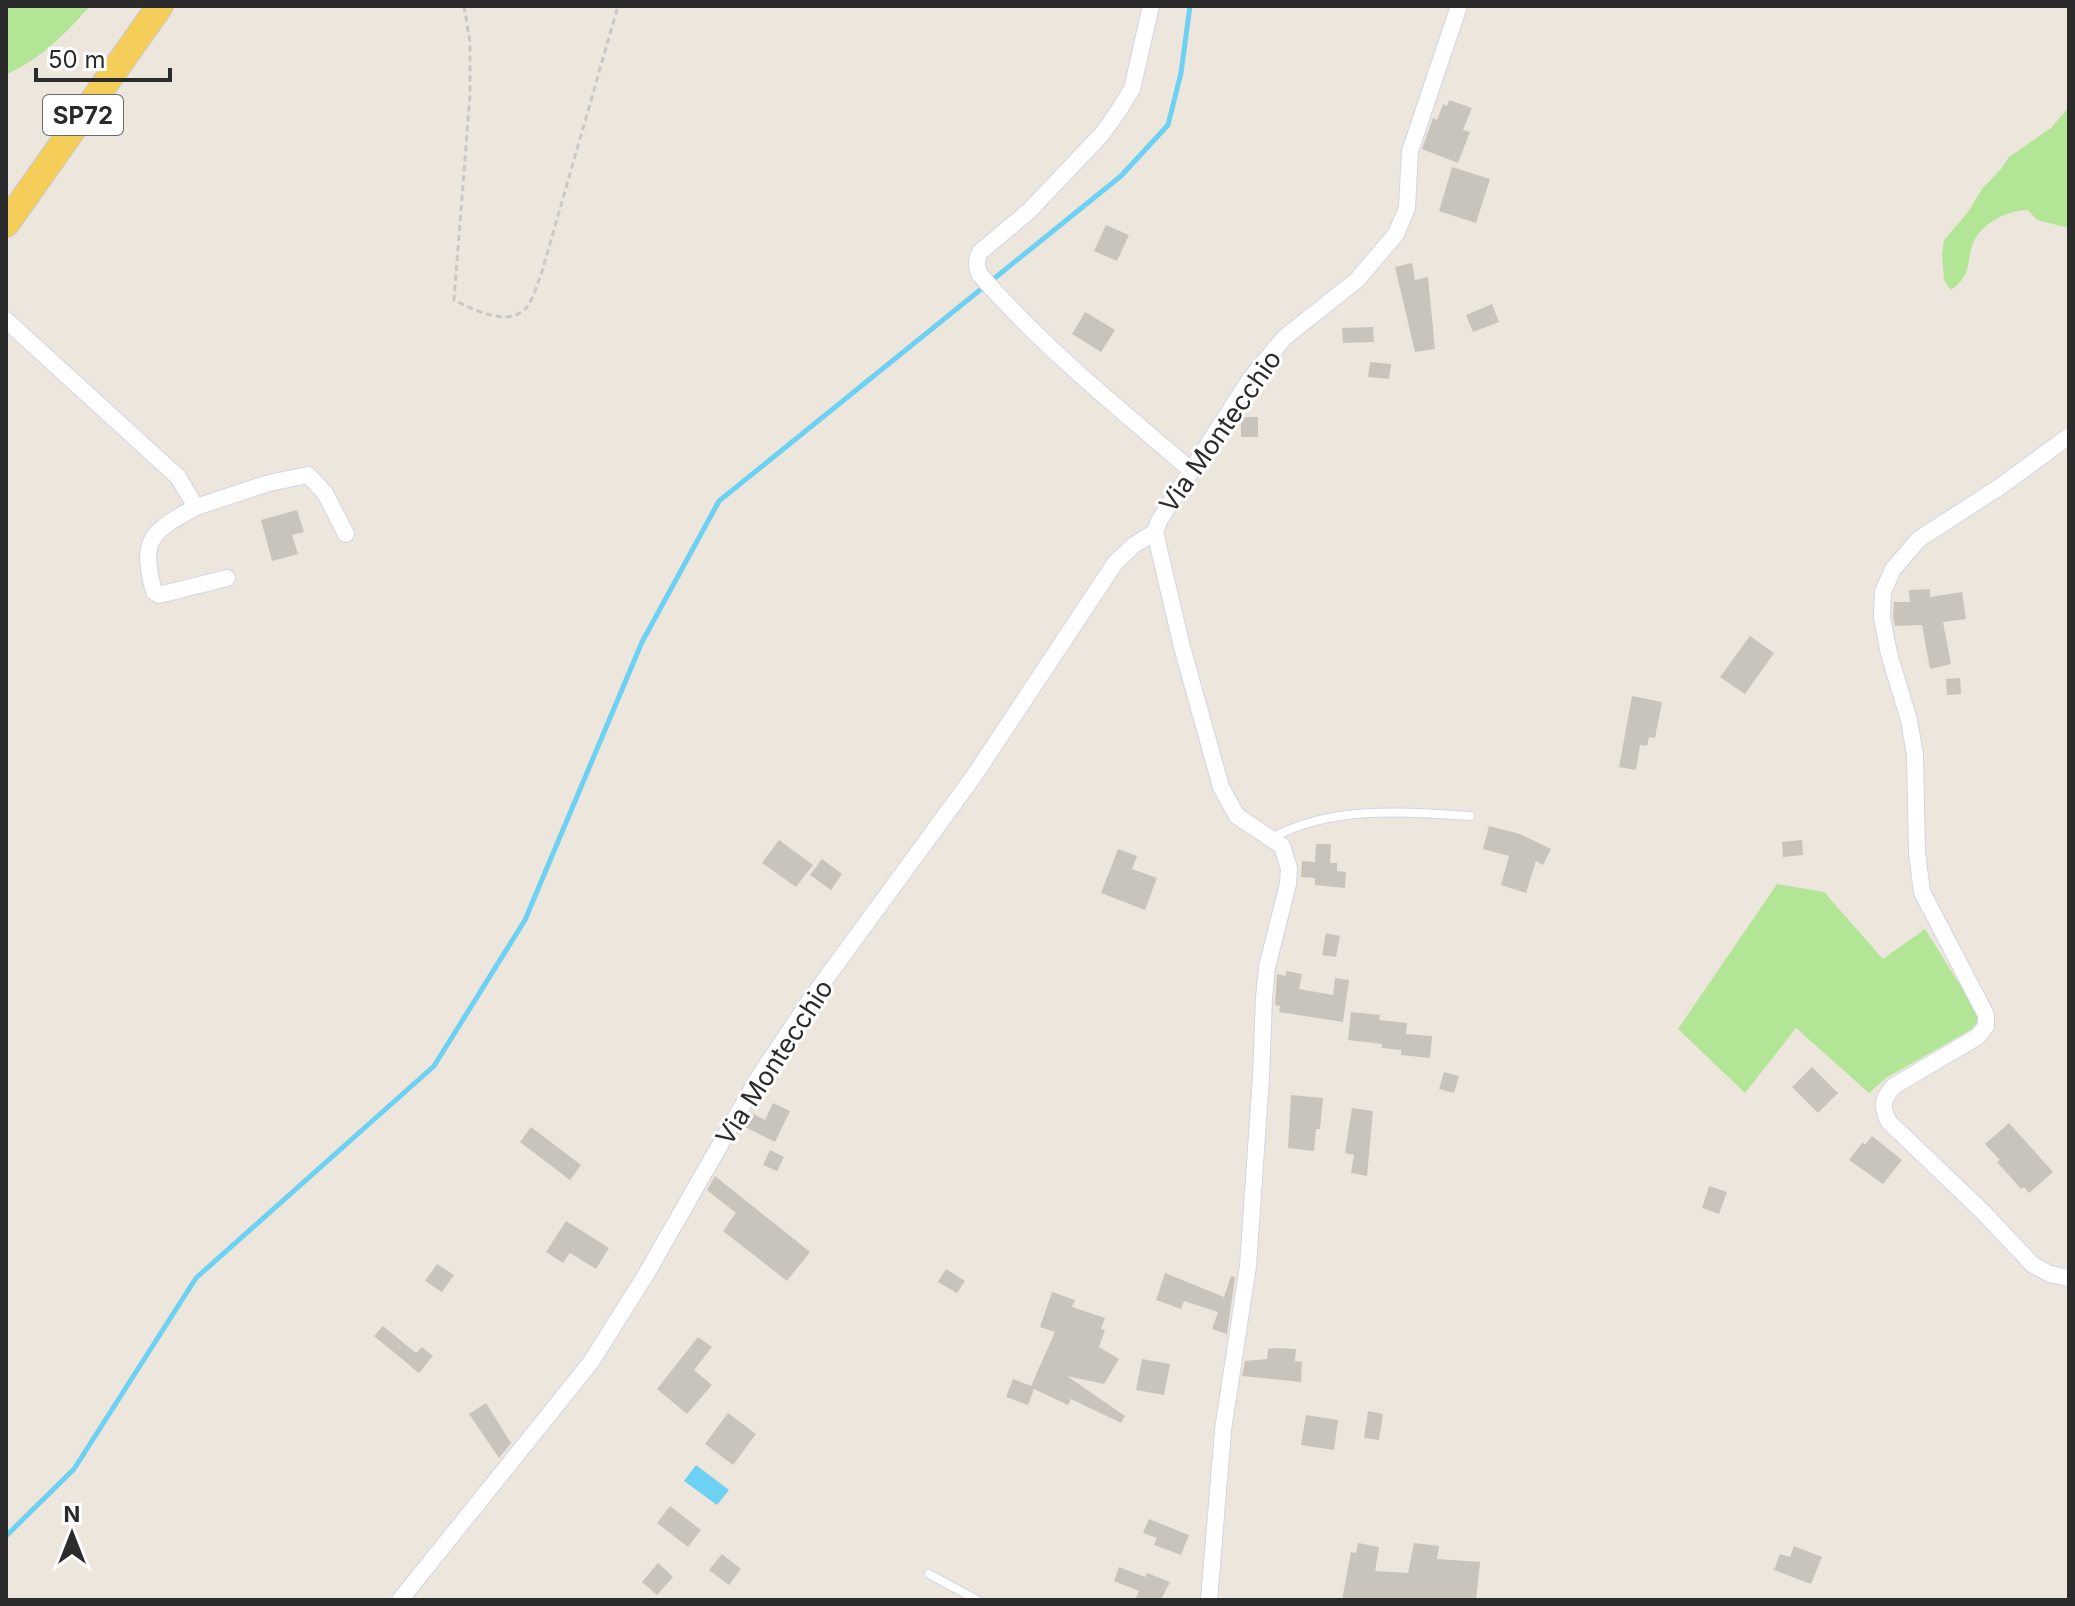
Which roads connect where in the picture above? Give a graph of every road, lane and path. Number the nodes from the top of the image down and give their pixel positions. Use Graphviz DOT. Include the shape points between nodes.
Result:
graph roads {
  1 [pos="160,6"];
  2 [pos="464,6"];
  3 [pos="618,6"];
  4 [pos="1151,6"];
  5 [pos="1459,6"];
  6 [pos="6,224"];
  7 [pos="6,320"];
  8 [pos="2069,436"];
  9 [pos="1191,470"];
  10 [pos="196,507"];
  11 [pos="1155,532"];
  12 [pos="346,534"];
  13 [pos="227,578"];
  14 [pos="1470,816"];
  15 [pos="1272,838"];
  16 [pos="2069,1278"];
  17 [pos="929,1574"];
  18 [pos="400,1600"];
  19 [pos="977,1600"];
  20 [pos="1209,1600"];
  1 -- 6 [label="main road, SP72"];
  2 -- 3 [label="path" via="470,95 454,300 506,316 529,306 541,275"];
  4 -- 9 [label="street" via="1132,89 1119,110 1029,211 992,239 976,259 980,275 1010,310"];
  5 -- 9 [label="street, Via Montecchio" via="1410,151 1407,208 1396,234 1357,280 1285,337 1250,379"];
  7 -- 10 [label="street" via="178,477"];
  8 -- 16 [label="street" via="1919,539 1893,569 1883,592 1882,617 1915,755 1922,892 1986,1015 1986,1026 1977,1037 1894,1086 1884,1097 1883,1108 1889,1122 2033,1265"];
  9 -- 11 [label="street, Via Montecchio"];
  10 -- 12 [label="street" via="308,475 325,493"];
  10 -- 13 [label="street" via="158,532 147,548 154,592"];
  11 -- 15 [label="street, Via Montecchio" via="1221,787 1237,816"];
  11 -- 18 [label="street, Via Montecchio" via="1115,563 974,776 813,996 760,1075 591,1362"];
  14 -- 15 [label="lane" via="1338,816 1296,824"];
  15 -- 20 [label="street" via="1287,857 1288,884 1267,967 1248,1266 1223,1430"];
  17 -- 19 [label="lane"];
}
